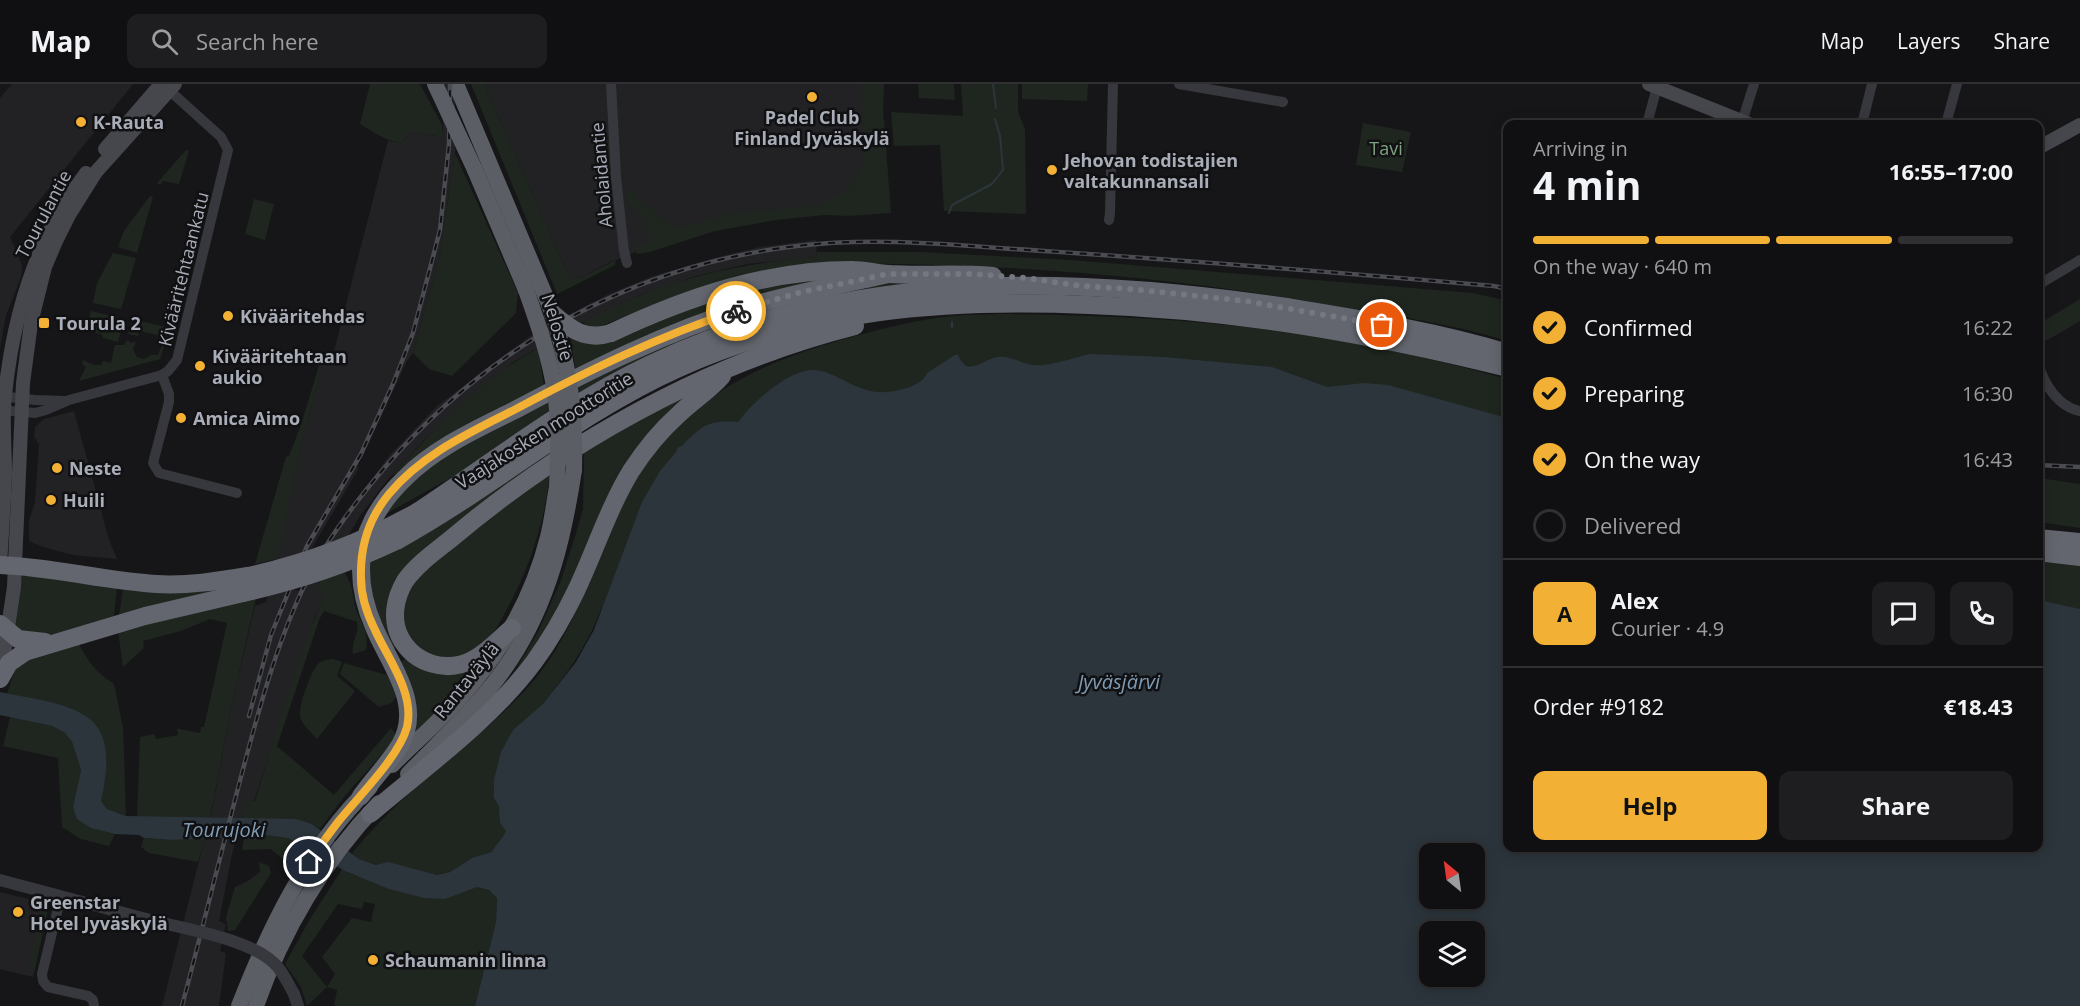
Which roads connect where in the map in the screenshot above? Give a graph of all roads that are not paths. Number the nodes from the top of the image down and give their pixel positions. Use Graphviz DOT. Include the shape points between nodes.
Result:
graph roads {
  1 [pos="435,84"];
  2 [pos="456,84"];
  3 [pos="611,84"];
  4 [pos="1113,84"];
  5 [pos="1179,84"];
  6 [pos="1754,84"];
  7 [pos="1872,84"];
  8 [pos="1957,84"];
  9 [pos="1651,85"];
  10 [pos="169,86"];
  11 [pos="1283,102"];
  12 [pos="1647,120"];
  13 [pos="1738,120"];
  14 [pos="1746,120"];
  15 [pos="1863,120"];
  16 [pos="1947,120"];
  17 [pos="2080,125"];
  18 [pos="2043,145"];
  19 [pos="1108,220"];
  20 [pos="2080,260"];
  21 [pos="627,263"];
  22 [pos="888,274"];
  23 [pos="2043,282"];
  24 [pos="532,286"];
  25 [pos="1081,286"];
  26 [pos="915,308"];
  27 [pos="553,314"];
  28 [pos="1503,352"];
  29 [pos="1503,367"];
  30 [pos="726,370"];
  31 [pos="162,375"];
  32 [pos="2043,376"];
  33 [pos="2,403"];
  34 [pos="21,405"];
  35 [pos="2080,411"];
  36 [pos="574,470"];
  37 [pos="237,493"];
  38 [pos="2043,538"];
  39 [pos="2080,542"];
  40 [pos="2043,553"];
  41 [pos="2080,557"];
  42 [pos="5,565"];
  43 [pos="246,585"];
  44 [pos="4,628"];
  45 [pos="512,628"];
  46 [pos="53,642"];
  47 [pos="3,670"];
  48 [pos="361,796"];
  49 [pos="370,813"];
  50 [pos="0,880"];
  51 [pos="61,896"];
  52 [pos="296,1000"];
  53 [pos="94,1006"];
  54 [pos="239,1006"];
  55 [pos="256,1006"];
  1 -- 24 [label="highway, Nelostie, bridge"];
  2 -- 24 [label="highway, Nelostie"];
  3 -- 21 [label="street, Aholaidantie" via="616,177"];
  4 -- 19 [label="street"];
  5 -- 11 [label="street"];
  6 -- 14 [label="street"];
  7 -- 15 [label="street"];
  8 -- 16 [label="street"];
  9 -- 12 [label="street"];
  9 -- 13 [label="main road"];
  10 -- 31 [label="street, Kivääritehtaankatu" via="221,137 228,150 177,360"];
  10 -- 33 [label="main road, Tourulantie" via="74,188 48,235 21,307"];
  10 -- 34 [label="main road, Tourulantie" via="96,172 56,241 31,323"];
  17 -- 18 [label="main road"];
  20 -- 23 [label="street"];
  22 -- 25 [label="highway" via="972,274"];
  22 -- 27 [label="highway, bridge" via="827,271 766,279 697,297 596,337 582,334"];
  22 -- 48 [label="highway" via="748,306 661,338 497,419 432,455 404,478 366,534 360,568 368,614 400,679 407,703 407,726 400,745"];
  24 -- 27 [label="highway, Nelostie"];
  24 -- 45 [label="highway, Nelostie, bridge" via="556,396 557,487 539,568"];
  25 -- 28 [label="highway, Vaajakosken moottoritie" via="1298,309"];
  25 -- 43 [label="highway, Vaajakosken moottoritie, bridge" via="972,287 893,293 807,308 734,330 652,363 604,389 391,527"];
  26 -- 29 [label="highway, Vaajakosken moottoritie" via="1052,303 1239,316 1386,339"];
  26 -- 30 [label="highway" via="813,337"];
  26 -- 43 [label="highway, Vaajakosken moottoritie, bridge" via="786,329 678,369 611,402 398,540 315,575"];
  27 -- 36 [label="highway, Nelostie, bridge" via="571,389"];
  30 -- 45 [label="highway" via="601,433 514,489 423,562 405,582 396,605 396,625 406,647 424,662 438,666 465,664"];
  30 -- 49 [label="highway" via="665,428 632,470 555,632 533,663 511,690 459,738"];
  31 -- 34 [label="street" via="67,401"];
  31 -- 37 [label="street" via="169,402 153,463 155,469"];
  32 -- 35 [label="street" via="2057,398"];
  33 -- 34 [label="street"];
  33 -- 42 [label="main road, Tourulantie"];
  34 -- 42 [label="main road, Tourulantie"];
  36 -- 49 [label="highway, Rantaväylä" via="558,554 545,593 511,658 475,706"];
  38 -- 39 [label="highway"];
  40 -- 41 [label="highway"];
  42 -- 43 [label="highway, Vaajakosken moottoritie" via="158,584"];
  42 -- 44 [label="main road, Tourulantie"];
  43 -- 46 [label="highway, Vaajakosken moottoritie"];
  44 -- 46 [label="highway" via="25,640"];
  44 -- 47 [label="main road, Tourulantie"];
  45 -- 48 [label="highway, Rantaväylä" via="461,698"];
  46 -- 47 [label="highway, Vaajakosken moottoritie" via="21,653"];
  48 -- 54 [label="highway, Rantaväylä" via="309,862 265,942"];
  49 -- 55 [label="highway, Rantaväylä" via="322,873 280,946"];
  50 -- 51 [label="street"];
  51 -- 52 [label="street, bridge" via="250,948 274,963"];
  51 -- 53 [label="street" via="43,981 48,987 88,996"];
}
